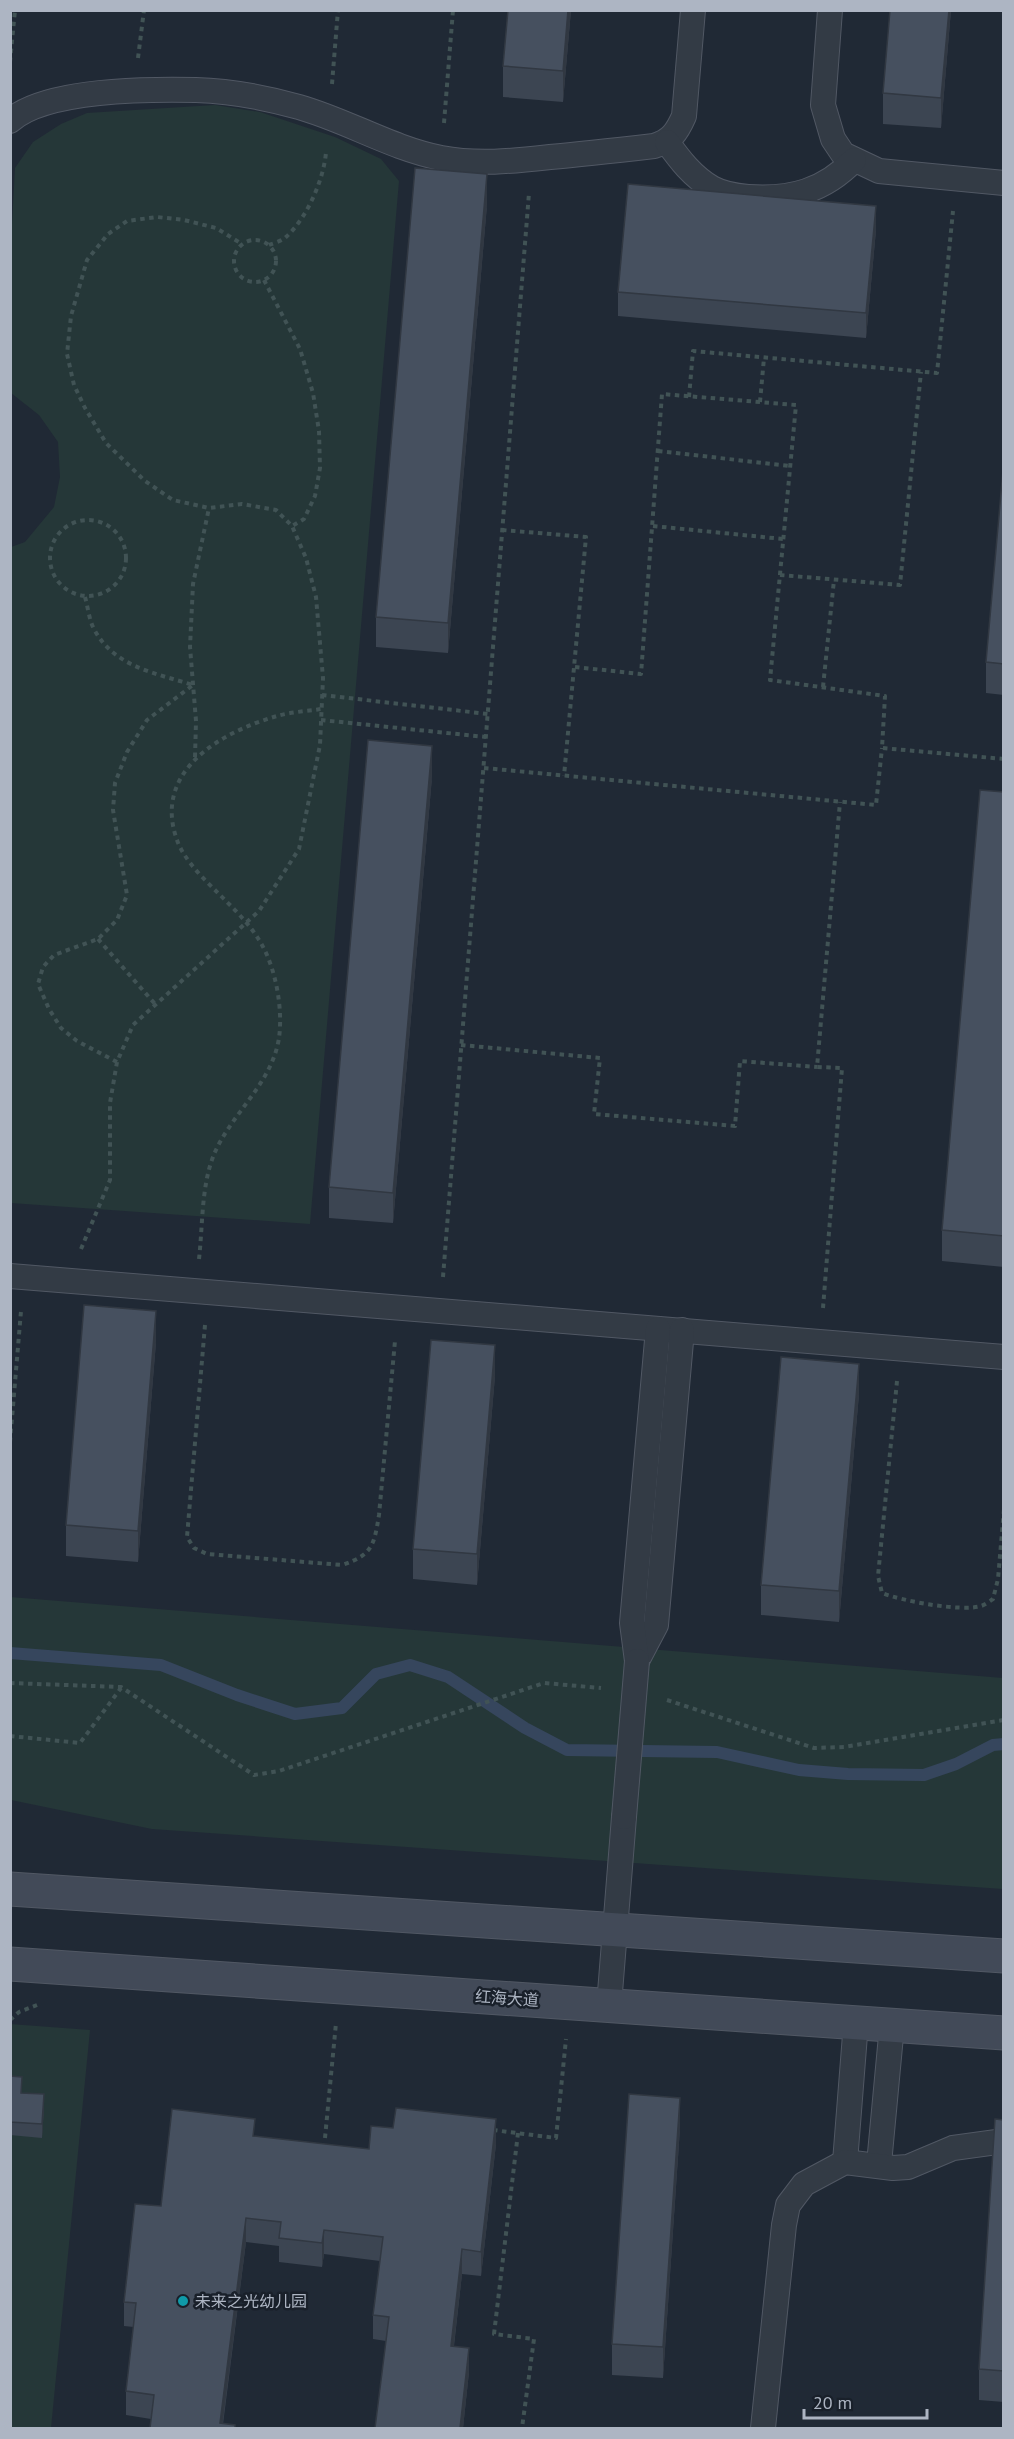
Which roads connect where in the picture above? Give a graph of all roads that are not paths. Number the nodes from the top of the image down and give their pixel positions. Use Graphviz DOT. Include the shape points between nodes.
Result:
graph roads {
  1 [pos="693,10"];
  2 [pos="830,10"];
  3 [pos="10,121"];
  4 [pos="667,142"];
  5 [pos="854,160"];
  6 [pos="1004,183"];
  7 [pos="17,1276"];
  8 [pos="658,1329"];
  9 [pos="682,1330"];
  10 [pos="1004,1357"];
  11 [pos="637,1661"];
  12 [pos="10,1889"];
  13 [pos="615,1930"];
  14 [pos="1004,1956"];
  15 [pos="10,1964"];
  16 [pos="609,2005"];
  17 [pos="856,2022"];
  18 [pos="892,2025"];
  19 [pos="1004,2033"];
  20 [pos="1004,2141"];
  21 [pos="845,2162"];
  22 [pos="879,2164"];
  23 [pos="763,2428"];
  1 -- 4 [label="lane" via="684,116"];
  2 -- 5 [label="lane" via="823,105 833,139 843,154"];
  3 -- 4 [label="lane" via="44,102 94,94 198,90 252,96 300,108 391,144 441,158 486,164"];
  4 -- 5 [label="lane" via="689,172 714,189 734,196 767,198 819,187"];
  5 -- 6 [label="lane" via="879,171"];
  7 -- 8 [label="lane"];
  8 -- 9 [label="lane"];
  8 -- 11 [label="lane" via="632,1623"];
  9 -- 10 [label="lane"];
  9 -- 11 [label="lane" via="656,1625"];
  11 -- 13 [label="lane, bridge"];
  12 -- 13 [label="main road"];
  13 -- 14 [label="main road"];
  13 -- 16 [label="lane"];
  15 -- 16 [label="main road, 红海大道"];
  16 -- 17 [label="main road, 红海大道"];
  17 -- 18 [label="main road, 红海大道"];
  17 -- 21 [label="lane"];
  18 -- 19 [label="main road, 红海大道"];
  18 -- 22 [label="lane"];
  20 -- 22 [label="lane" via="953,2148 908,2167"];
  21 -- 22 [label="lane"];
  21 -- 23 [label="lane" via="804,2184 788,2205"];
}
